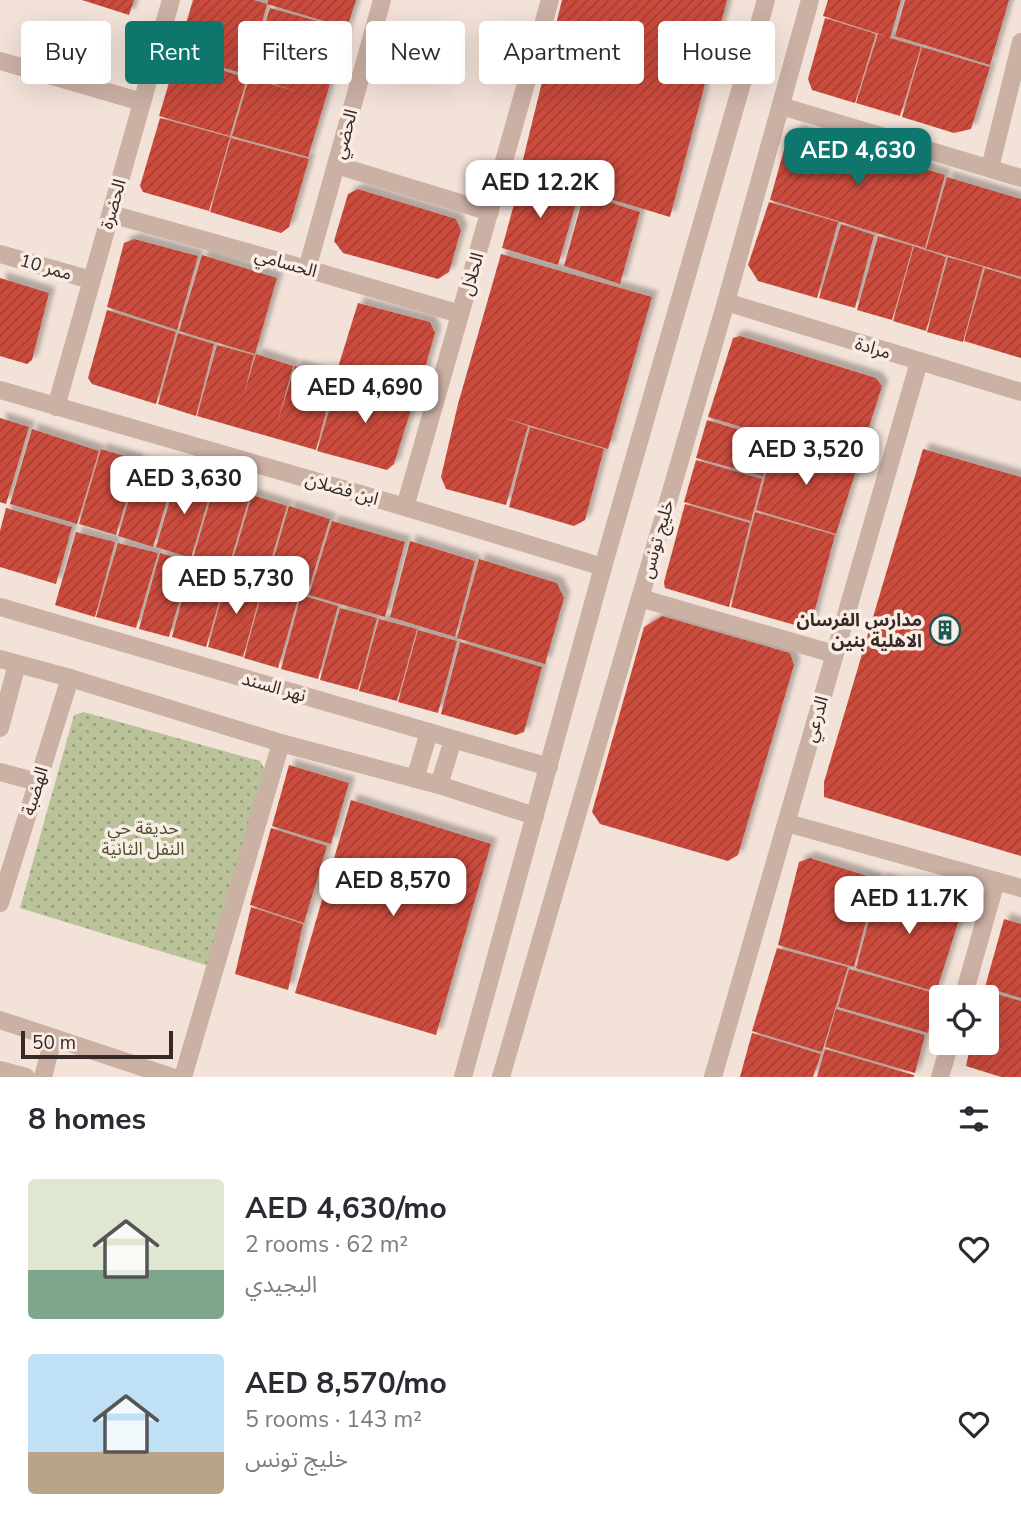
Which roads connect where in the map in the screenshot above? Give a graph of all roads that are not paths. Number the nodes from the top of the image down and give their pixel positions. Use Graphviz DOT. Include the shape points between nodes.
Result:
graph roads {
  1 [pos="172,0"];
  2 [pos="382,0"];
  3 [pos="550,0"];
  4 [pos="766,0"];
  5 [pos="810,0"];
  6 [pos="1021,42"];
  7 [pos="0,61"];
  8 [pos="142,102"];
  9 [pos="781,106"];
  10 [pos="336,166"];
  11 [pos="990,168"];
  12 [pos="1021,178"];
  13 [pos="490,212"];
  14 [pos="111,214"];
  15 [pos="0,254"];
  16 [pos="307,269"];
  17 [pos="91,280"];
  18 [pos="726,302"];
  19 [pos="460,314"];
  20 [pos="919,362"];
  21 [pos="0,390"];
  22 [pos="1021,392"];
  23 [pos="56,407"];
  24 [pos="405,507"];
  25 [pos="603,567"];
  26 [pos="640,598"];
  27 [pos="0,607"];
  28 [pos="834,654"];
  29 [pos="9,662"];
  30 [pos="70,678"];
  31 [pos="0,728"];
  32 [pos="429,732"];
  33 [pos="453,740"];
  34 [pos="281,743"];
  35 [pos="549,767"];
  36 [pos="0,772"];
  37 [pos="415,779"];
  38 [pos="37,782"];
  39 [pos="439,785"];
  40 [pos="535,816"];
  41 [pos="786,823"];
  42 [pos="996,881"];
  43 [pos="1021,888"];
  44 [pos="0,903"];
  45 [pos="967,985"];
  46 [pos="0,1020"];
  47 [pos="53,1038"];
  48 [pos="946,1055"];
  49 [pos="0,1070"];
  50 [pos="26,1077"];
  51 [pos="43,1077"];
  52 [pos="172,1077"];
  53 [pos="183,1077"];
  54 [pos="463,1077"];
  55 [pos="501,1077"];
  56 [pos="713,1077"];
  57 [pos="940,1077"];
  1 -- 8 [label="street, الحضرة"];
  2 -- 10 [label="street, الحضي"];
  3 -- 13 [label="street, الحلال"];
  4 -- 25 [label="street"];
  5 -- 9 [label="street, خليج تونس"];
  6 -- 11 [label="street"];
  7 -- 8 [label="street"];
  8 -- 14 [label="street, الحضرة"];
  9 -- 11 [label="street"];
  9 -- 18 [label="street, خليج تونس"];
  10 -- 13 [label="street"];
  10 -- 16 [label="street, الحضي"];
  11 -- 12 [label="street"];
  13 -- 19 [label="street, الحلال"];
  14 -- 16 [label="street, الحسامي"];
  14 -- 17 [label="street, الحضرة"];
  15 -- 17 [label="street, ممر 10"];
  16 -- 19 [label="street, الحسامي"];
  17 -- 23 [label="street, الحضرة"];
  18 -- 20 [label="street, مرادة"];
  18 -- 26 [label="street, خليج تونس"];
  19 -- 24 [label="street, الحلال"];
  20 -- 22 [label="street, مرادة"];
  20 -- 28 [label="street, الدرعي"];
  21 -- 23 [label="street, ابن فضلان"];
  23 -- 24 [label="street, ابن فضلان"];
  24 -- 25 [label="street, ابن فضلان"];
  25 -- 35 [label="street"];
  26 -- 28 [label="street"];
  26 -- 55 [label="street, خليج تونس"];
  27 -- 32 [label="street, نهر السند"];
  28 -- 41 [label="street, الدرعي"];
  29 -- 30 [label="street"];
  29 -- 31 [label="street"];
  30 -- 34 [label="street"];
  30 -- 38 [label="street, الهضبة"];
  32 -- 33 [label="street, نهر السند"];
  32 -- 37 [label="street"];
  33 -- 35 [label="street, نهر السند"];
  33 -- 39 [label="street"];
  34 -- 37 [label="street"];
  34 -- 53 [label="street"];
  35 -- 40 [label="street"];
  36 -- 38 [label="street"];
  37 -- 39 [label="street"];
  38 -- 44 [label="street, الهضبة"];
  39 -- 40 [label="street"];
  40 -- 54 [label="street"];
  41 -- 42 [label="street"];
  41 -- 56 [label="street, الدرعي"];
  42 -- 43 [label="street"];
  42 -- 45 [label="street"];
  46 -- 47 [label="street"];
  47 -- 51 [label="street"];
  47 -- 52 [label="street"];
  48 -- 57 [label="street"];
  49 -- 50 [label="street"];
}
